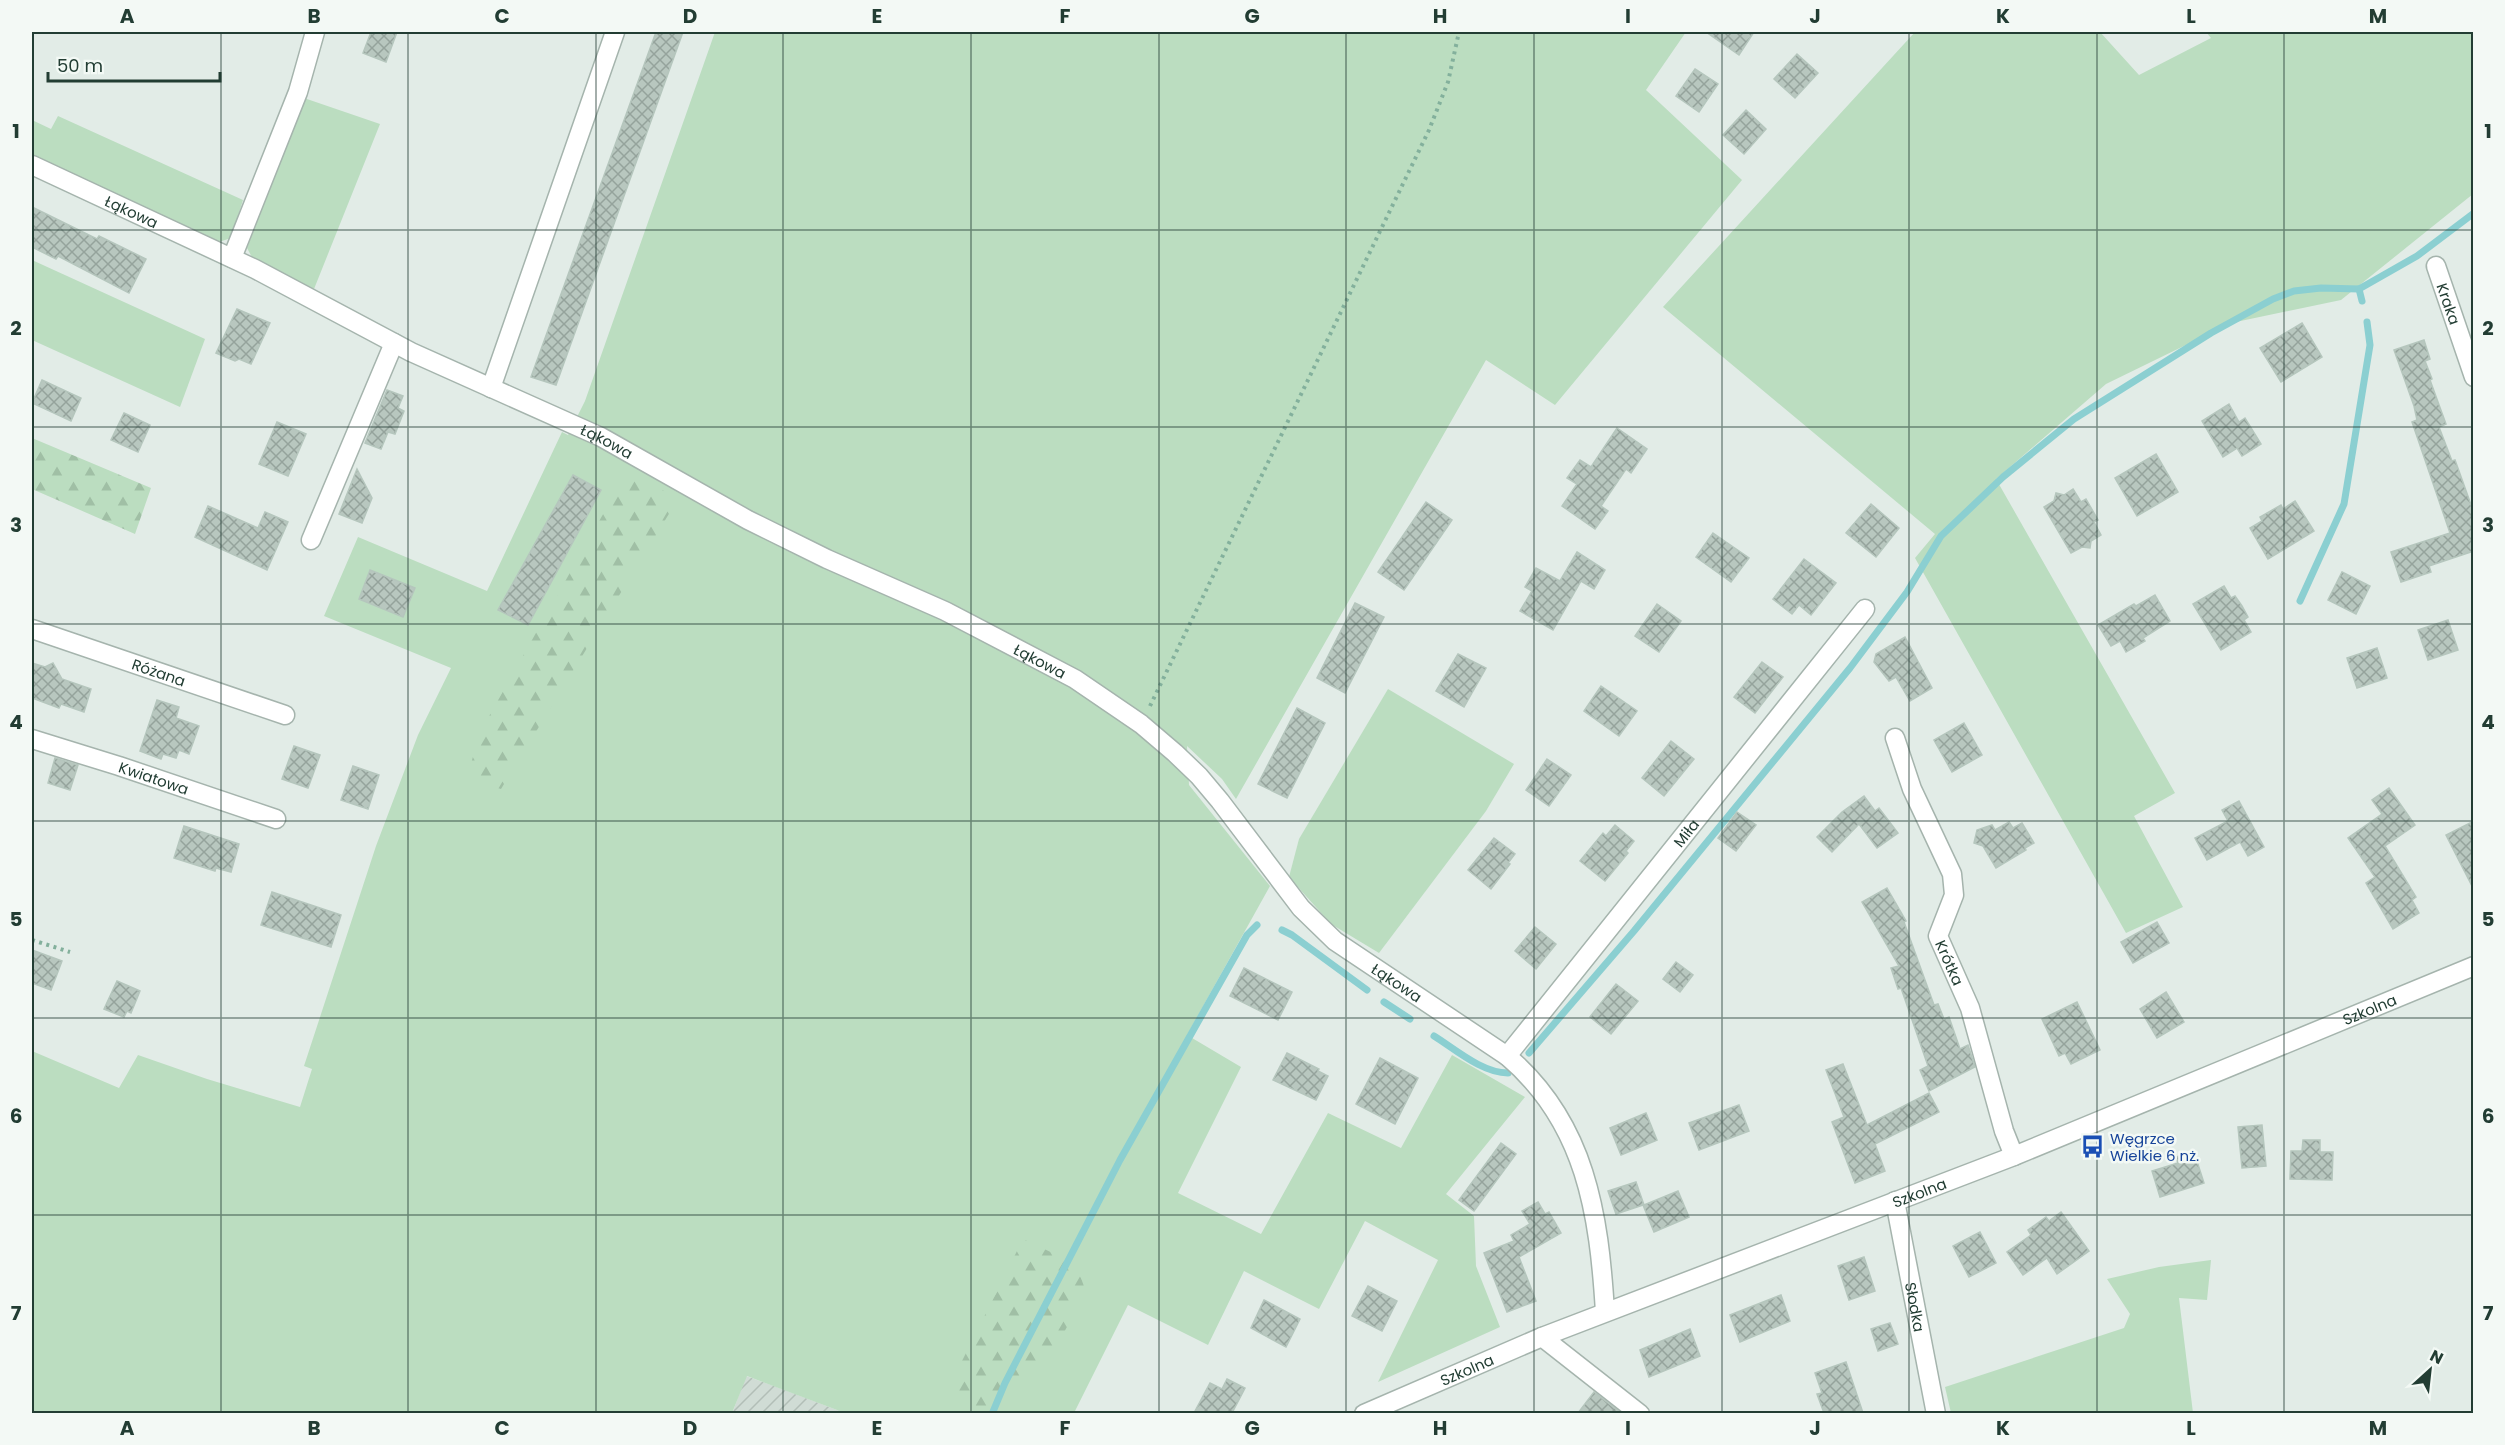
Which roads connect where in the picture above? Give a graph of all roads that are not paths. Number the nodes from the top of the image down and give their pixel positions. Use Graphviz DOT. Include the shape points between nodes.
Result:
graph roads {
  1 [pos="315,32"];
  2 [pos="615,32"];
  3 [pos="32,165"];
  4 [pos="232,258"];
  5 [pos="2436,266"];
  6 [pos="394,343"];
  7 [pos="2474,377"];
  8 [pos="491,388"];
  9 [pos="311,540"];
  10 [pos="1865,609"];
  11 [pos="32,629"];
  12 [pos="285,715"];
  13 [pos="1895,738"];
  14 [pos="32,739"];
  15 [pos="276,819"];
  16 [pos="2474,966"];
  17 [pos="1507,1056"];
  18 [pos="2014,1156"];
  19 [pos="1895,1201"];
  20 [pos="1605,1312"];
  21 [pos="1542,1337"];
  22 [pos="1364,1413"];
  23 [pos="1640,1413"];
  24 [pos="1936,1413"];
  1 -- 4 [label="street" via="298,92"];
  2 -- 8 [label="street"];
  3 -- 4 [label="street, Łąkowa"];
  4 -- 6 [label="street, Łąkowa"];
  5 -- 7 [label="street, Kraka"];
  6 -- 8 [label="street, Łąkowa"];
  6 -- 9 [label="street"];
  8 -- 17 [label="street, Łąkowa" via="601,437 758,525 1013,645 1075,679 1141,724 1175,753 1213,793 1301,908 1335,941"];
  10 -- 17 [label="street, Miła"];
  11 -- 12 [label="street, Różana"];
  13 -- 18 [label="street, Krótka" via="1912,789 1952,874 1954,895 1938,936 1970,1008"];
  14 -- 15 [label="street, Kwiatowa"];
  16 -- 18 [label="street, Szkolna"];
  17 -- 20 [label="street, Łąkowa" via="1548,1097 1571,1141 1595,1209"];
  18 -- 19 [label="street, Szkolna"];
  19 -- 20 [label="street, Szkolna"];
  19 -- 24 [label="street, Słodka"];
  20 -- 21 [label="street, Szkolna"];
  21 -- 22 [label="street, Szkolna"];
  21 -- 23 [label="street"];
}
